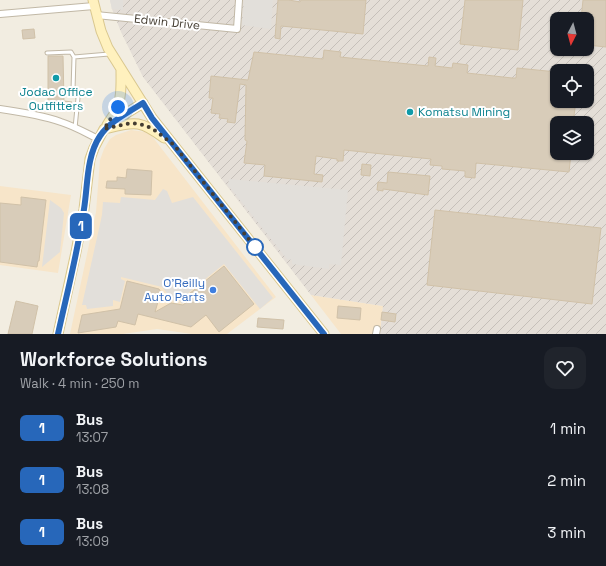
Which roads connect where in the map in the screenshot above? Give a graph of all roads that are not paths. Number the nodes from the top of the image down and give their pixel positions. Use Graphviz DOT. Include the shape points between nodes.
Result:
graph roads {
  1 [pos="239,0"];
  2 [pos="93,3"];
  3 [pos="0,14"];
  4 [pos="96,15"];
  5 [pos="47,53"];
  6 [pos="112,53"];
  7 [pos="74,57"];
  8 [pos="121,69"];
  9 [pos="143,103"];
  10 [pos="0,108"];
  11 [pos="75,128"];
  12 [pos="104,129"];
  13 [pos="98,139"];
  14 [pos="174,145"];
  15 [pos="58,334"];
  16 [pos="324,334"];
  1 -- 4 [label="street, Edwin Drive" via="237,30"];
  2 -- 3 [label="street"];
  2 -- 4 [label="main road"];
  4 -- 6 [label="main road"];
  5 -- 7 [label="lane" via="71,52"];
  6 -- 7 [label="lane"];
  6 -- 8 [label="main road"];
  7 -- 11 [label="lane" via="73,90 78,98"];
  8 -- 9 [label="main road"];
  8 -- 12 [label="main road" via="119,101 116,111"];
  9 -- 12 [label="main road"];
  9 -- 14 [label="main road"];
  10 -- 11 [label="street" via="45,117"];
  11 -- 13 [label="street"];
  12 -- 13 [label="main road"];
  12 -- 14 [label="main road" via="132,123 144,125"];
  13 -- 15 [label="main road" via="90,159 82,220"];
  14 -- 16 [label="main road"];
}
